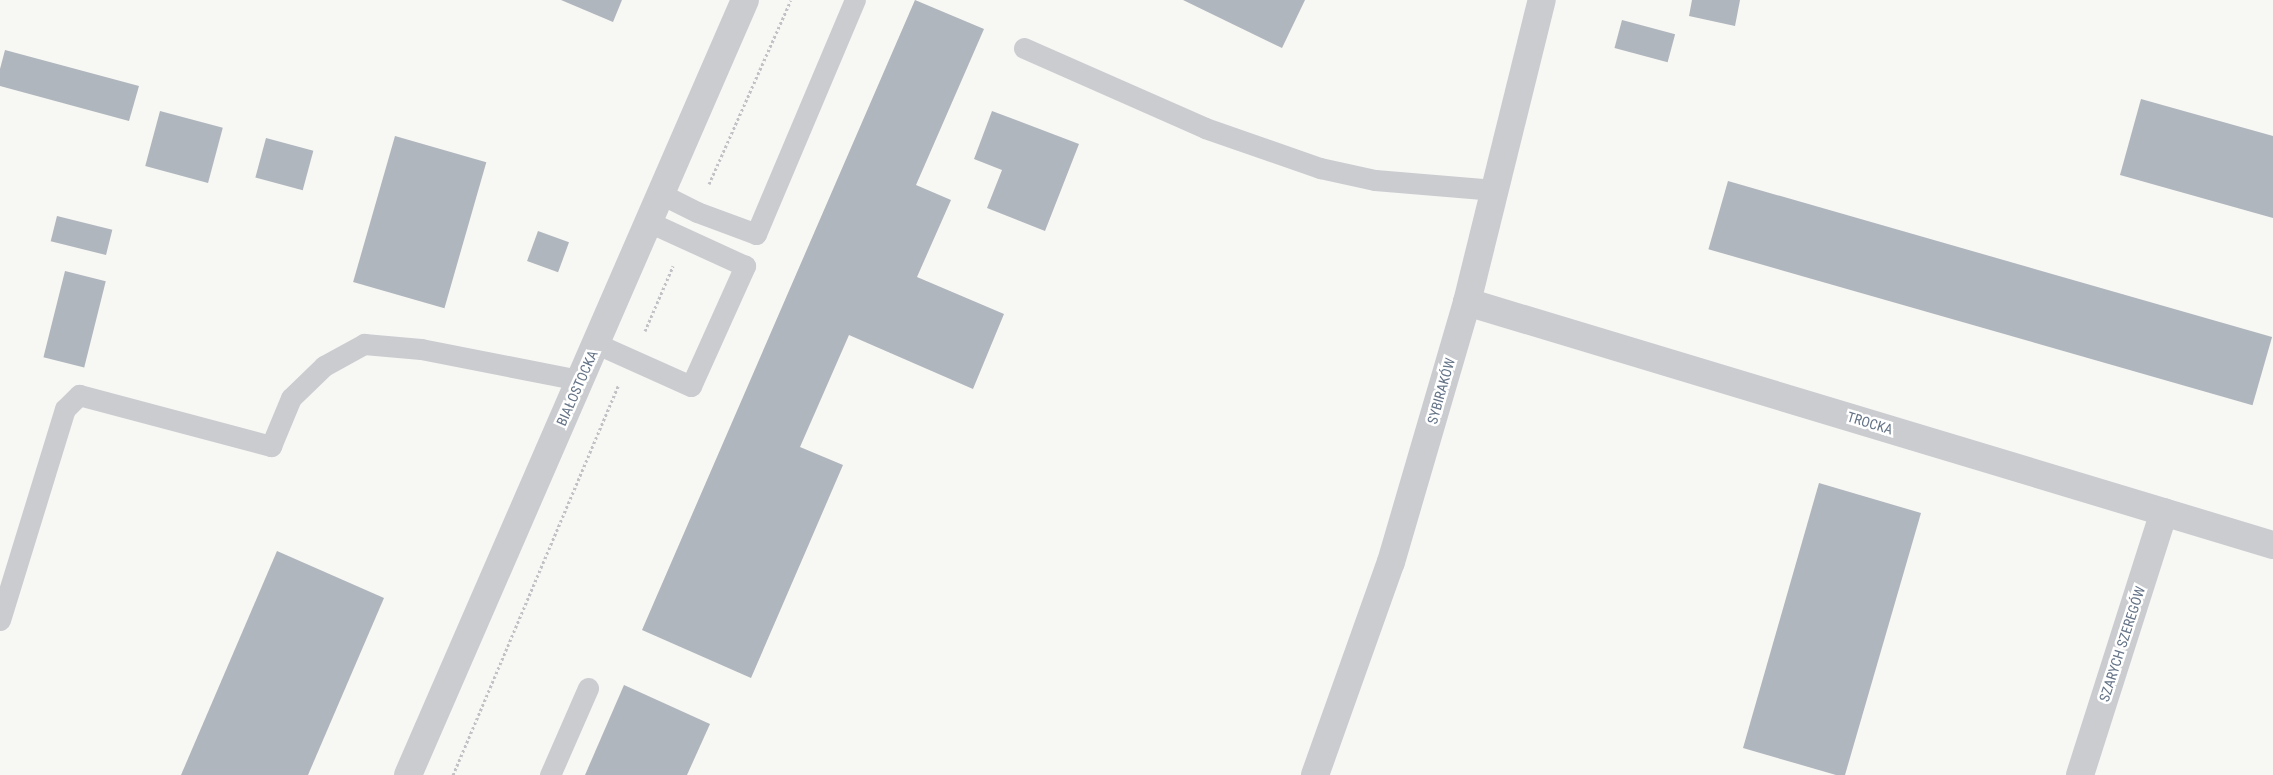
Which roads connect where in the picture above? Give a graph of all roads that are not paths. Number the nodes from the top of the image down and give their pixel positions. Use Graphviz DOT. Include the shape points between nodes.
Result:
graph roads {
  1 [pos="745,0"];
  2 [pos="855,0"];
  3 [pos="1542,0"];
  4 [pos="1024,48"];
  5 [pos="1495,190"];
  6 [pos="661,194"];
  7 [pos="650,222"];
  8 [pos="1467,302"];
  9 [pos="597,344"];
  10 [pos="579,380"];
  11 [pos="2164,512"];
  12 [pos="2273,545"];
  13 [pos="0,620"];
  14 [pos="588,688"];
  15 [pos="408,775"];
  16 [pos="550,775"];
  17 [pos="1315,775"];
  18 [pos="2080,775"];
  1 -- 6 [label="street, BIAŁOSTOCKA"];
  2 -- 6 [label="lane" via="756,234 696,212"];
  3 -- 5 [label="street, SYBIRAKÓW"];
  4 -- 5 [label="lane" via="1205,128 1320,168 1376,180"];
  5 -- 8 [label="street, SYBIRAKÓW"];
  6 -- 7 [label="street, BIAŁOSTOCKA"];
  7 -- 9 [label="street, BIAŁOSTOCKA"];
  7 -- 9 [label="lane" via="745,266 691,386"];
  8 -- 11 [label="street, TROCKA"];
  8 -- 17 [label="street, SYBIRAKÓW" via="1391,562"];
  9 -- 10 [label="street, BIAŁOSTOCKA"];
  10 -- 13 [label="lane" via="421,349 364,344 324,366 291,398 271,446 80,395 65,409"];
  10 -- 15 [label="street, BIAŁOSTOCKA"];
  11 -- 12 [label="street, TROCKA"];
  11 -- 18 [label="street, SZARYCH SZEREGÓW"];
  14 -- 16 [label="lane"];
}
